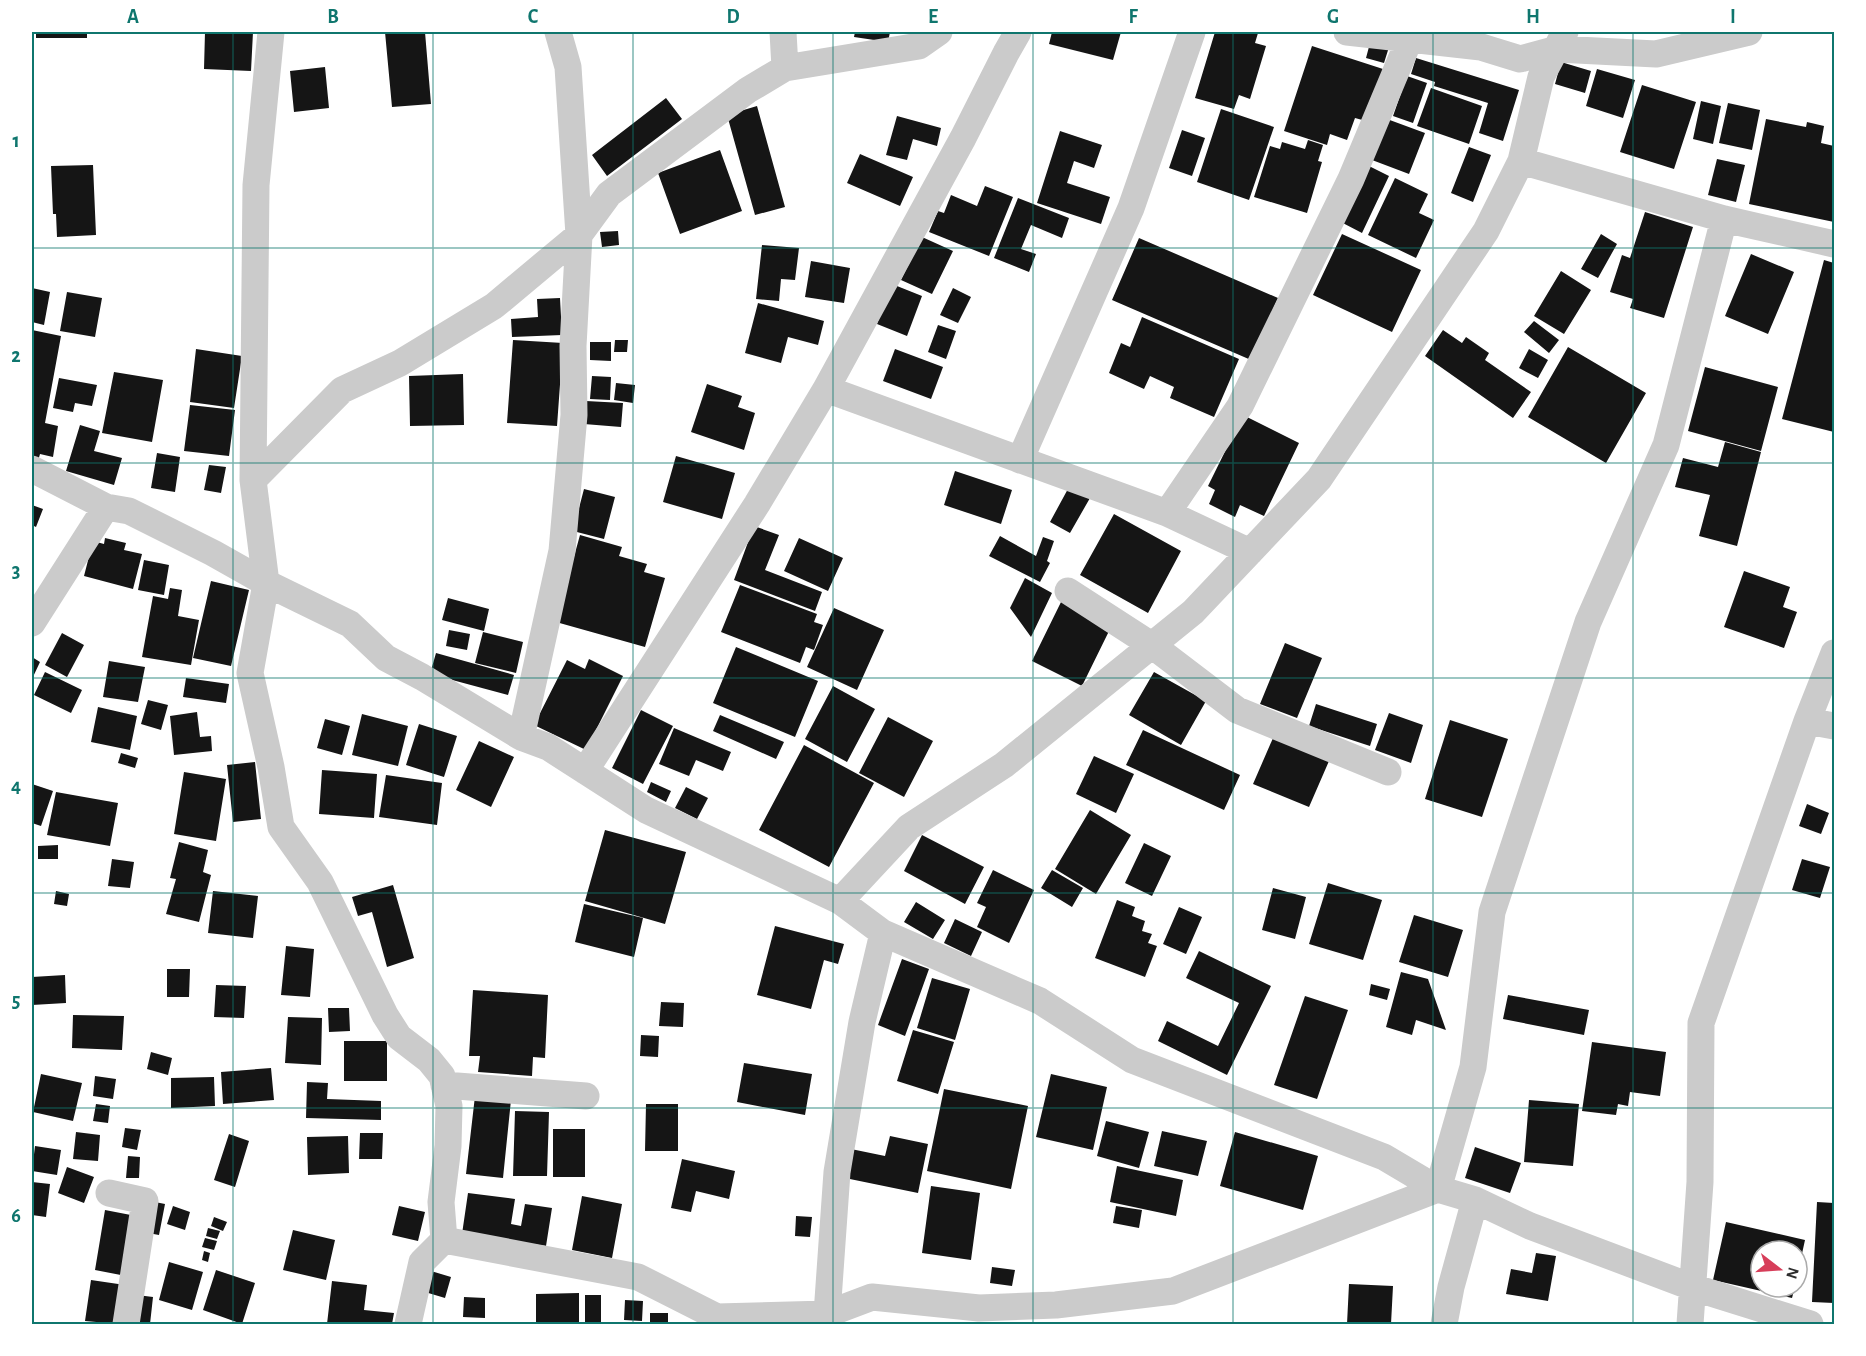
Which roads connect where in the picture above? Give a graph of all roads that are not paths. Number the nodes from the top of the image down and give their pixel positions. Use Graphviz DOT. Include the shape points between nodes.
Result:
graph roads {
  1 [pos="271,32"];
  2 [pos="558,32"];
  3 [pos="783,32"];
  4 [pos="939,32"];
  5 [pos="1018,32"];
  6 [pos="1192,32"];
  7 [pos="1347,32"];
  8 [pos="1749,32"];
  9 [pos="1410,38"];
  10 [pos="1561,40"];
  11 [pos="786,68"];
  12 [pos="1521,161"];
  13 [pos="1724,219"];
  14 [pos="579,235"];
  15 [pos="1834,244"];
  16 [pos="826,389"];
  17 [pos="1020,460"];
  18 [pos="32,469"];
  19 [pos="253,480"];
  20 [pos="106,507"];
  21 [pos="1167,513"];
  22 [pos="1250,552"];
  23 [pos="266,583"];
  24 [pos="1068,591"];
  25 [pos="32,623"];
  26 [pos="1153,646"];
  27 [pos="1834,652"];
  28 [pos="1807,721"];
  29 [pos="1834,726"];
  30 [pos="521,738"];
  31 [pos="585,771"];
  32 [pos="1388,772"];
  33 [pos="840,902"];
  34 [pos="883,933"];
  35 [pos="444,1085"];
  36 [pos="586,1096"];
  37 [pos="1438,1189"];
  38 [pos="109,1193"];
  39 [pos="1475,1200"];
  40 [pos="444,1240"];
  41 [pos="1692,1287"];
  42 [pos="825,1319"];
  43 [pos="126,1324"];
  44 [pos="408,1324"];
  45 [pos="1444,1324"];
  46 [pos="1690,1324"];
  47 [pos="1810,1324"];
  1 -- 19 [label="street" via="256,185"];
  2 -- 14 [label="street" via="568,67"];
  3 -- 11 [label="street"];
  4 -- 11 [label="street" via="919,46"];
  5 -- 16 [label="street"];
  6 -- 17 [label="street" via="1131,208"];
  7 -- 9 [label="street"];
  8 -- 10 [label="street" via="1656,54"];
  9 -- 10 [label="street" via="1481,47 1520,59"];
  9 -- 21 [label="street" via="1351,179 1240,406"];
  10 -- 12 [label="street" via="1541,77"];
  11 -- 14 [label="street" via="748,90 609,194"];
  12 -- 13 [label="street"];
  12 -- 22 [label="street" via="1485,231 1319,479"];
  13 -- 15 [label="street"];
  13 -- 37 [label="street" via="1666,445 1588,622 1492,912 1473,1067"];
  14 -- 19 [label="street" via="494,306 400,363 342,390"];
  14 -- 30 [label="street" via="574,415 562,550"];
  16 -- 17 [label="street"];
  16 -- 31 [label="street" via="757,504"];
  17 -- 21 [label="street"];
  18 -- 20 [label="street"];
  19 -- 23 [label="street"];
  20 -- 23 [label="street" via="129,511"];
  20 -- 25 [label="street"];
  21 -- 22 [label="street"];
  22 -- 26 [label="street" via="1193,612"];
  23 -- 30 [label="street" via="350,624 386,658"];
  23 -- 35 [label="street" via="250,673 281,827 320,882 399,1037 429,1060"];
  24 -- 26 [label="street"];
  26 -- 32 [label="street" via="1237,710"];
  26 -- 33 [label="street" via="1004,765 909,827"];
  27 -- 28 [label="street"];
  28 -- 29 [label="street"];
  28 -- 41 [label="street" via="1701,1023 1700,1182"];
  30 -- 31 [label="street" via="548,747"];
  31 -- 33 [label="street" via="646,810"];
  33 -- 34 [label="street"];
  34 -- 37 [label="street" via="1040,1001 1132,1060 1384,1157"];
  34 -- 42 [label="street" via="862,1022 837,1172"];
  35 -- 36 [label="street"];
  35 -- 40 [label="street" via="449,1106 441,1202"];
  37 -- 39 [label="street"];
  37 -- 42 [label="street" via="1173,1291 1056,1305 979,1308 872,1297"];
  38 -- 43 [label="street" via="145,1201"];
  39 -- 41 [label="street" via="1530,1226"];
  39 -- 45 [label="street"];
  40 -- 42 [label="street" via="638,1277 717,1317"];
  40 -- 44 [label="street" via="422,1262"];
  41 -- 46 [label="street"];
  41 -- 47 [label="street"];
}
